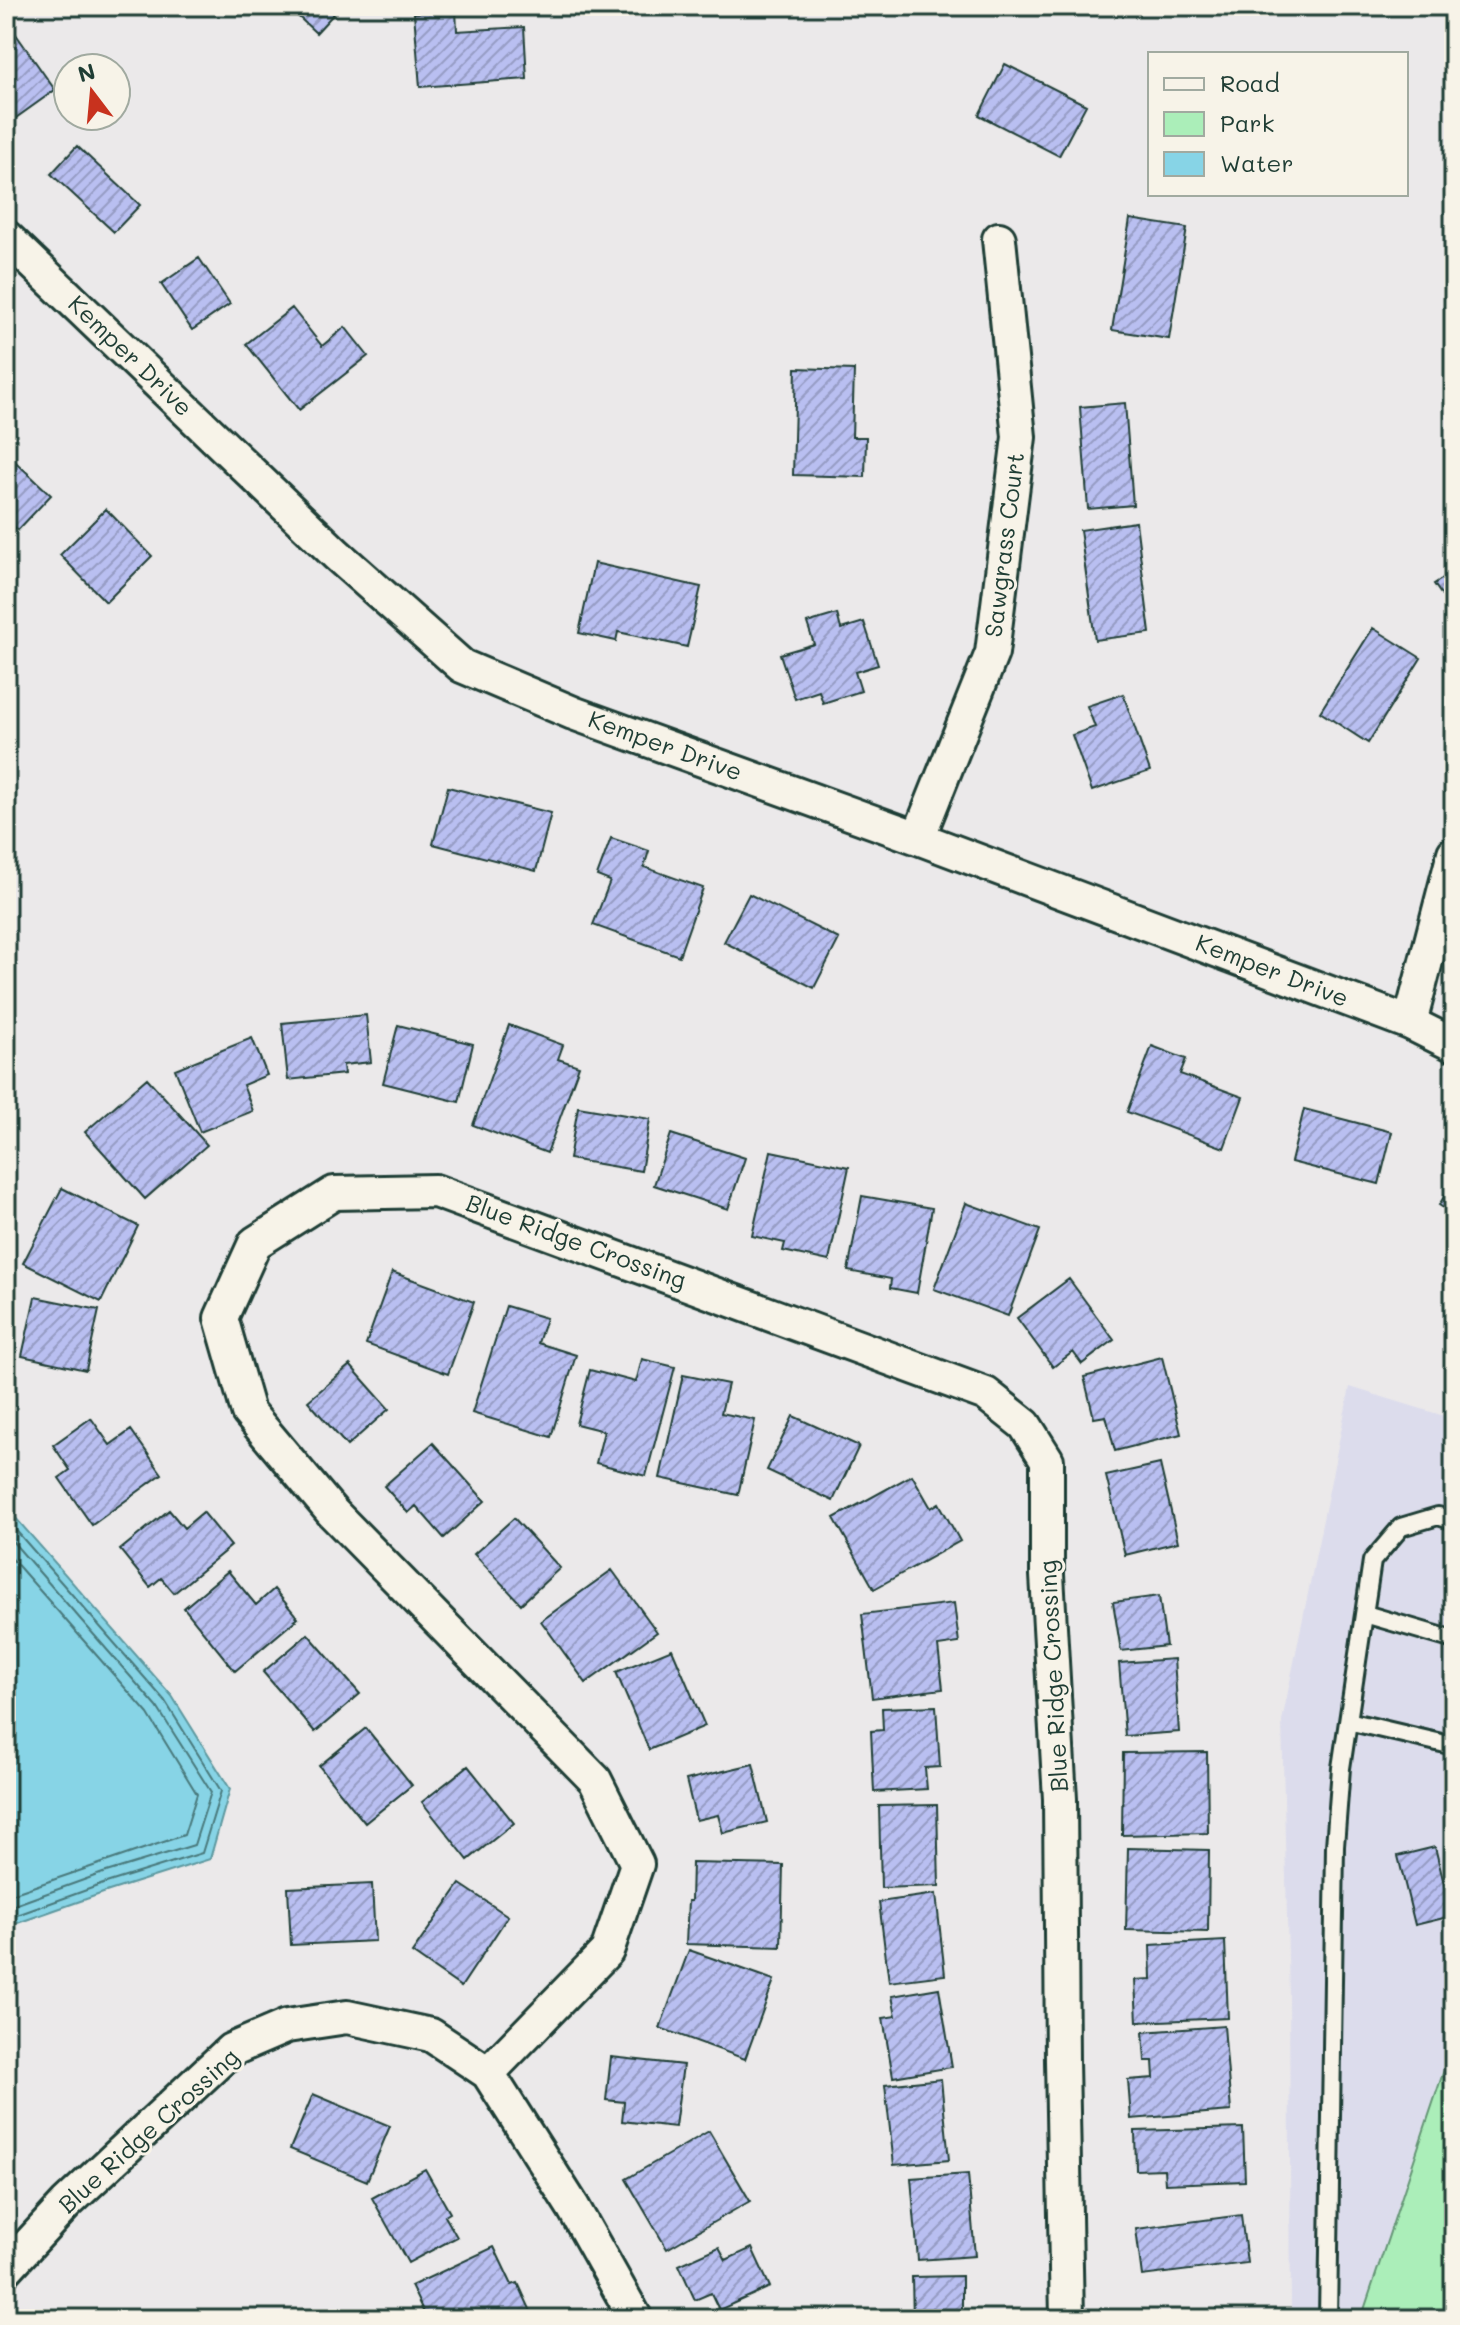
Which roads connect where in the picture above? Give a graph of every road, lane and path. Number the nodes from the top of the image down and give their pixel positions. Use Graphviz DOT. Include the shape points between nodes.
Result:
graph roads {
  1 [pos="6,237"];
  2 [pos="999,239"];
  3 [pos="918,838"];
  4 [pos="1454,853"];
  5 [pos="1410,1023"];
  6 [pos="1454,1045"];
  7 [pos="1454,1521"];
  8 [pos="1365,1614"];
  9 [pos="1454,1640"];
  10 [pos="1348,1721"];
  11 [pos="1454,1746"];
  12 [pos="488,2073"];
  13 [pos="6,2269"];
  14 [pos="636,2319"];
  15 [pos="1067,2319"];
  16 [pos="1328,2319"];
  1 -- 3 [label="street, Kemper Drive" via="336,554 462,666 573,713"];
  2 -- 3 [label="street, Sawgrass Court" via="1019,437 992,653"];
  3 -- 5 [label="street, Kemper Drive"];
  4 -- 5 [label="street"];
  5 -- 6 [label="street, Kemper Drive"];
  7 -- 8 [label="lane" via="1438,1516 1401,1527 1372,1561"];
  8 -- 9 [label="lane"];
  8 -- 10 [label="lane"];
  10 -- 11 [label="lane"];
  10 -- 16 [label="lane" via="1335,1846"];
  12 -- 13 [label="street, Blue Ridge Crossing" via="431,2035 347,2017 287,2026 231,2050 66,2204"];
  12 -- 14 [label="street, Blue Ridge Crossing"];
  12 -- 15 [label="street, Blue Ridge Crossing" via="607,1951 637,1864 595,1780 332,1512 248,1412 221,1318 255,1243 334,1193 435,1191 986,1394 1025,1425 1047,1460 1047,1575 1060,1799"];
}
